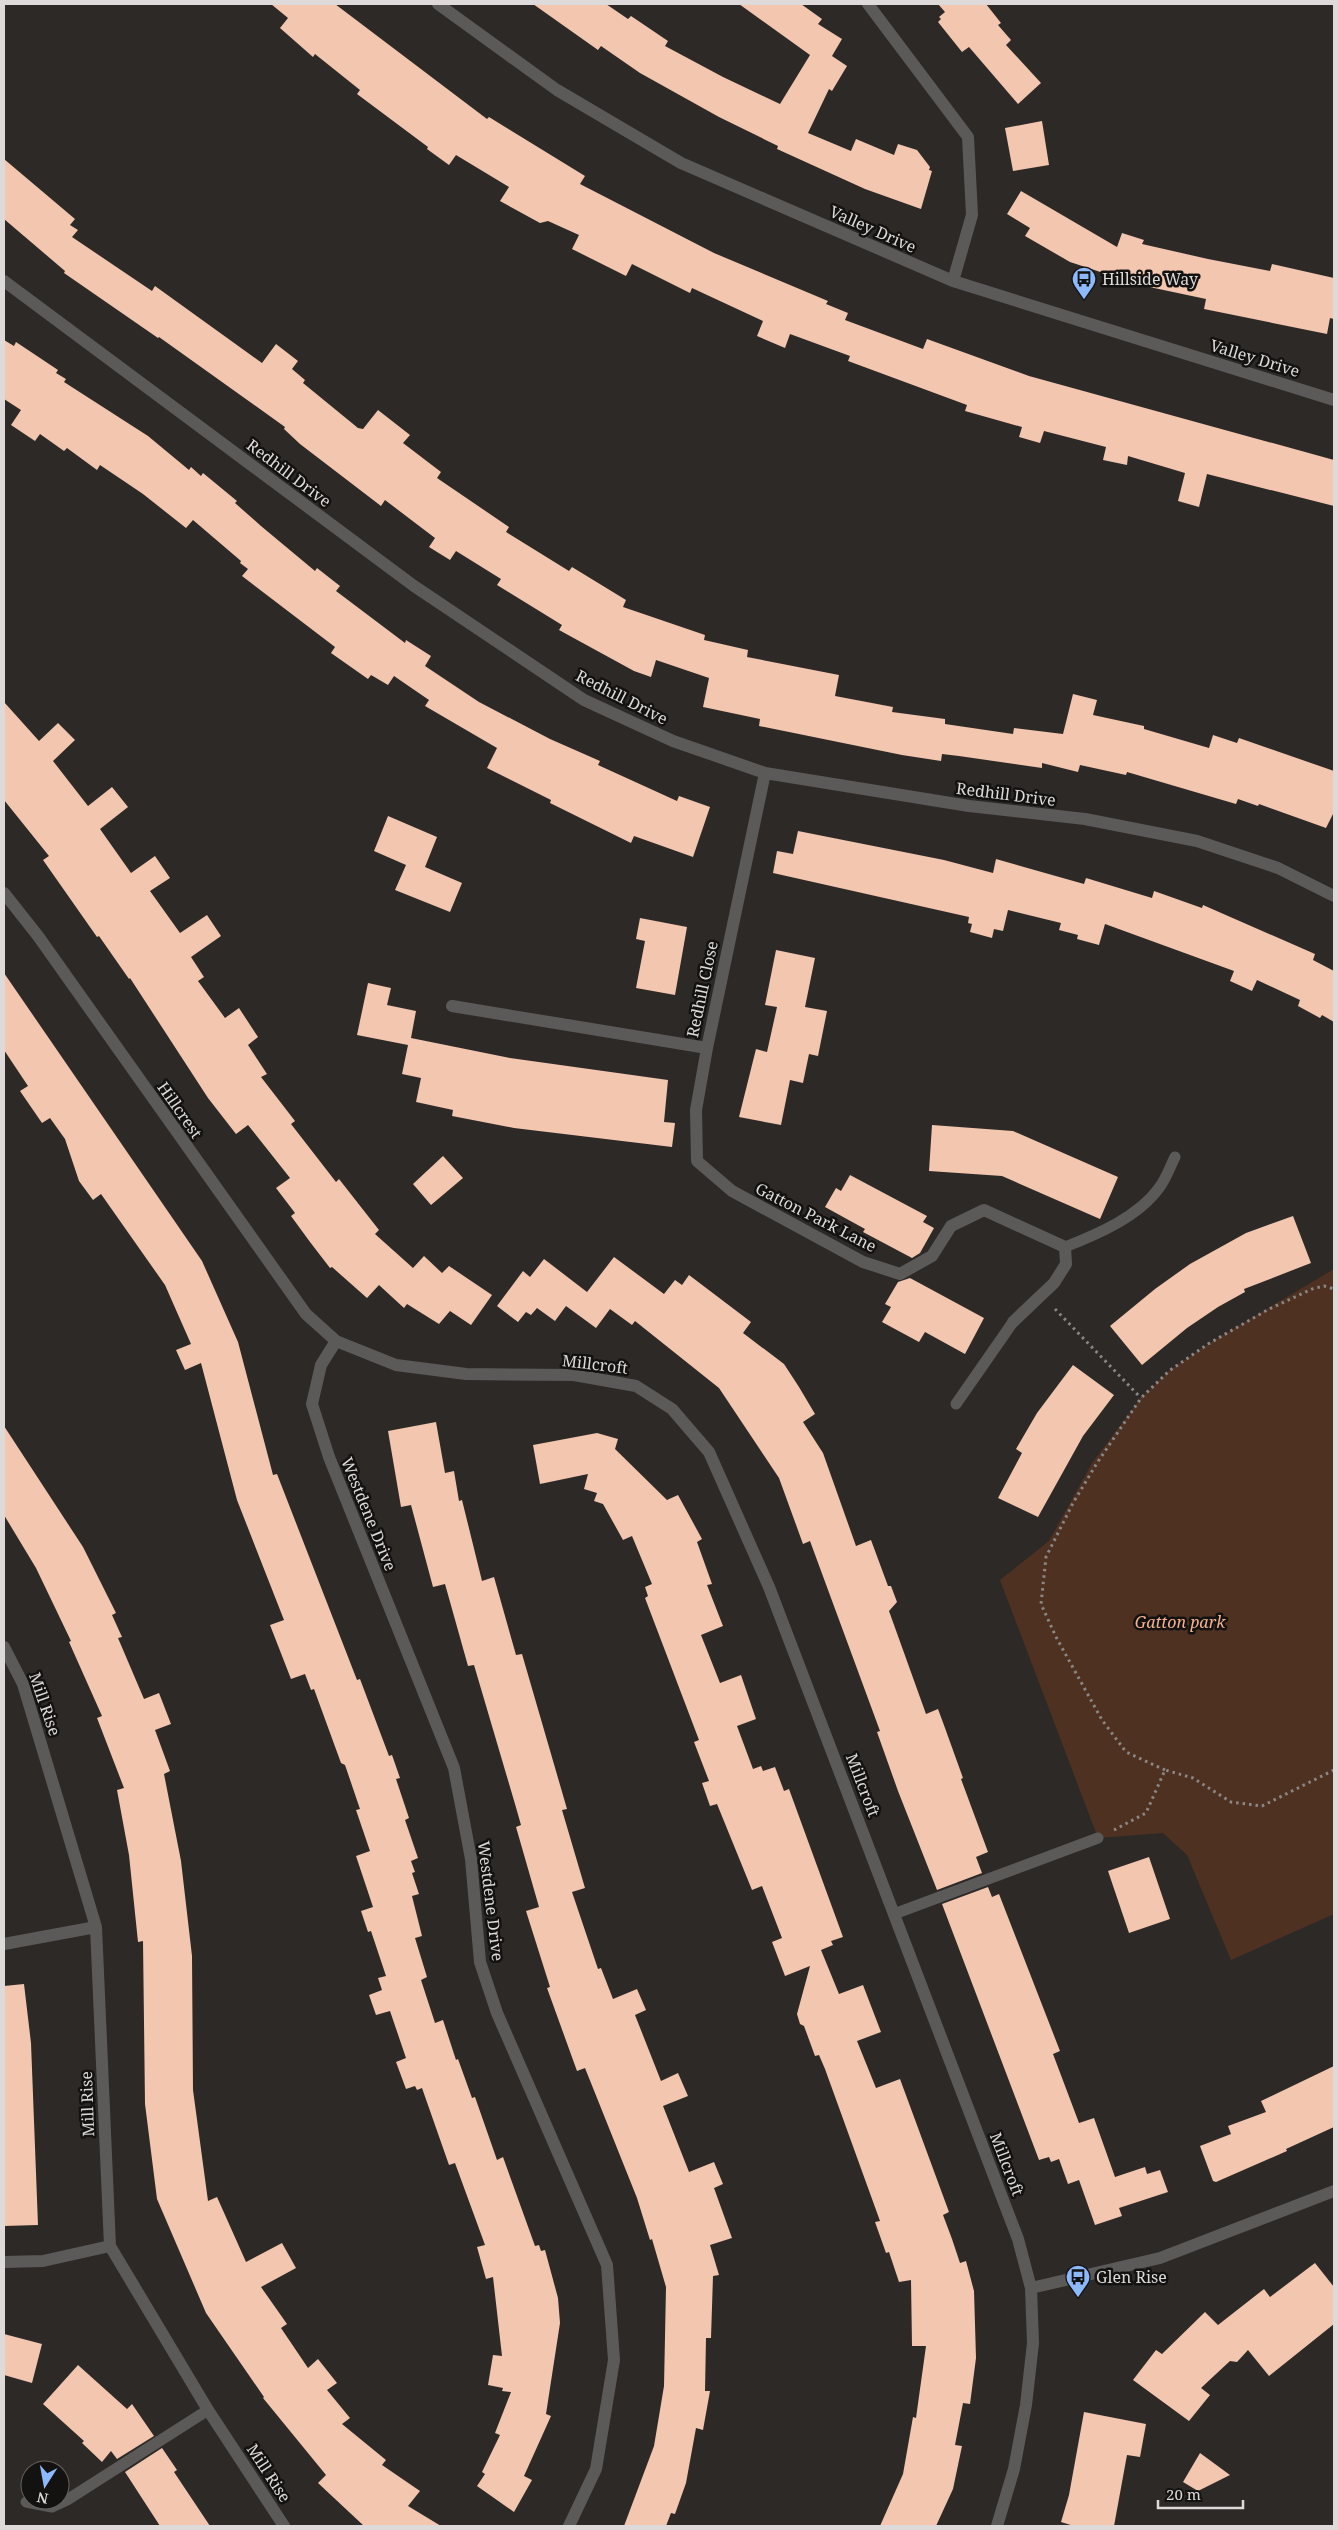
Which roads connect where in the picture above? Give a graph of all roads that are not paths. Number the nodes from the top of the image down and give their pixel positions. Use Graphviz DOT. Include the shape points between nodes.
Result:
graph roads {
  1 [pos="438,4"];
  2 [pos="868,4"];
  3 [pos="4,281"];
  4 [pos="953,281"];
  5 [pos="1334,400"];
  6 [pos="766,773"];
  7 [pos="4,892"];
  8 [pos="1334,896"];
  9 [pos="452,1006"];
  10 [pos="707,1048"];
  11 [pos="1175,1157"];
  12 [pos="1065,1247"];
  13 [pos="1013,1322"];
  14 [pos="336,1341"];
  15 [pos="956,1404"];
  16 [pos="4,1647"];
  17 [pos="1098,1838"];
  18 [pos="894,1914"];
  19 [pos="96,1926"];
  20 [pos="4,1944"];
  21 [pos="1334,2191"];
  22 [pos="110,2246"];
  23 [pos="4,2262"];
  24 [pos="1031,2288"];
  25 [pos="208,2410"];
  26 [pos="70,2498"];
  27 [pos="284,2526"];
  28 [pos="569,2526"];
  29 [pos="997,2526"];
  1 -- 4 [label="street, Valley Drive" via="557,90 681,163"];
  2 -- 4 [label="street" via="968,137 972,215"];
  3 -- 6 [label="street, Redhill Drive" via="414,586 584,700 674,741"];
  4 -- 5 [label="street, Valley Drive"];
  6 -- 8 [label="street, Redhill Drive" via="969,806 1085,820 1197,841 1278,868"];
  6 -- 10 [label="street, Redhill Close"];
  7 -- 14 [label="street, Hillcrest" via="306,1314"];
  9 -- 10 [label="street, Redhill Close"];
  10 -- 12 [label="street, Gatton Park Lane" via="696,1110 697,1161 732,1191 863,1262 900,1274 932,1256 951,1226 984,1210"];
  11 -- 12 [label="lane" via="1159,1188 1142,1205 1096,1235"];
  12 -- 13 [label="street" via="1066,1264 1054,1283"];
  13 -- 15 [label="lane"];
  14 -- 18 [label="street, Millcroft" via="396,1365 466,1374 574,1375 636,1386 672,1409 709,1452 769,1586"];
  14 -- 28 [label="street, Westdene Drive" via="321,1365 312,1404 329,1457 454,1768 470,1859 480,1962 497,2013 607,2265 614,2360 596,2470"];
  16 -- 19 [label="street, Mill Rise" via="23,1684"];
  17 -- 18 [label="lane"];
  18 -- 24 [label="street, Millcroft" via="1018,2239"];
  19 -- 20 [label="street"];
  19 -- 22 [label="street, Mill Rise"];
  21 -- 24 [label="street" via="1160,2258"];
  22 -- 23 [label="street" via="43,2261"];
  22 -- 25 [label="street, Mill Rise"];
  24 -- 29 [label="street, Millcroft" via="1033,2343 1026,2405 1014,2469"];
  25 -- 26 [label="lane"];
  25 -- 27 [label="street, Mill Rise"];
}
